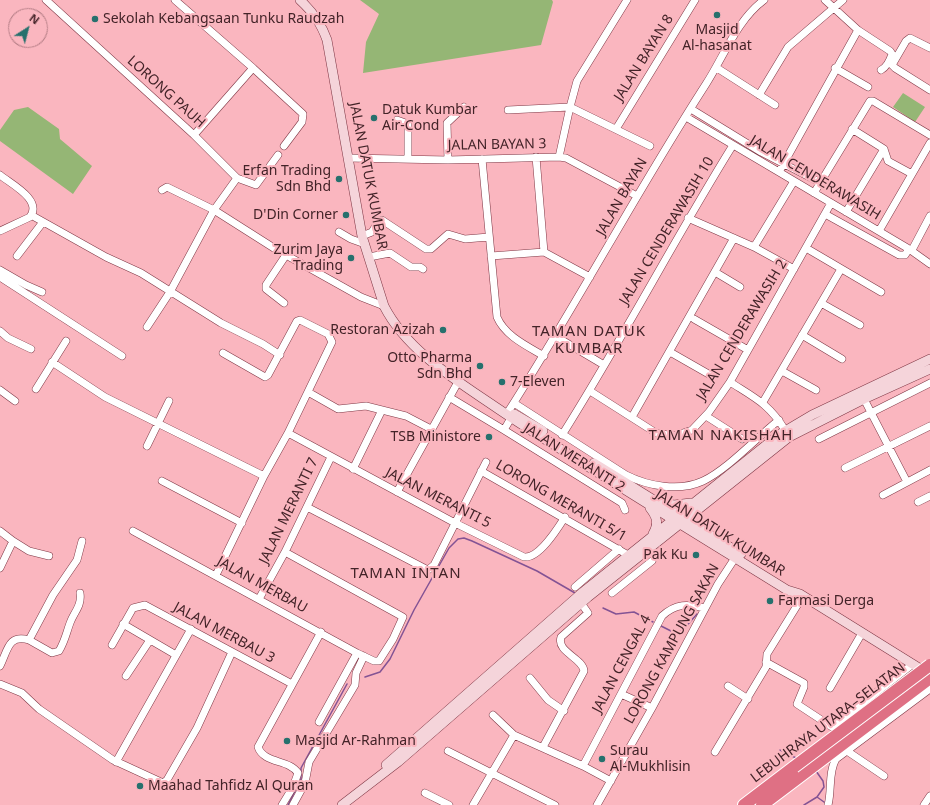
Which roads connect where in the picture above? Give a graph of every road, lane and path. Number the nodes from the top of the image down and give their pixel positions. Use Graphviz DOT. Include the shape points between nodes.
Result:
graph roads {
  1 [pos="46,0"];
  2 [pos="175,0"];
  3 [pos="300,0"];
  4 [pos="627,0"];
  5 [pos="695,0"];
  6 [pos="764,0"];
  7 [pos="825,0"];
  8 [pos="843,0"];
  9 [pos="833,8"];
  10 [pos="858,30"];
  11 [pos="930,48"];
  12 [pos="254,68"];
  13 [pos="717,68"];
  14 [pos="835,68"];
  15 [pos="881,70"];
  16 [pos="868,87"];
  17 [pos="930,90"];
  18 [pos="759,95"];
  19 [pos="775,105"];
  20 [pos="464,107"];
  21 [pos="570,107"];
  22 [pos="691,109"];
  23 [pos="508,110"];
  24 [pos="686,117"];
  25 [pos="397,120"];
  26 [pos="616,129"];
  27 [pos="852,129"];
  28 [pos="194,135"];
  29 [pos="930,135"];
  30 [pos="930,143"];
  31 [pos="733,145"];
  32 [pos="284,146"];
  33 [pos="650,146"];
  34 [pos="884,149"];
  35 [pos="278,155"];
  36 [pos="559,157"];
  37 [pos="348,158"];
  38 [pos="536,158"];
  39 [pos="408,159"];
  40 [pos="482,159"];
  41 [pos="448,160"];
  42 [pos="783,163"];
  43 [pos="779,172"];
  44 [pos="912,174"];
  45 [pos="0,175"];
  46 [pos="237,178"];
  47 [pos="794,181"];
  48 [pos="819,182"];
  49 [pos="162,190"];
  50 [pos="814,193"];
  51 [pos="637,196"];
  52 [pos="831,203"];
  53 [pos="214,210"];
  54 [pos="846,212"];
  55 [pos="825,214"];
  56 [pos="31,215"];
  57 [pos="930,216"];
  58 [pos="688,218"];
  59 [pos="43,222"];
  60 [pos="0,231"];
  61 [pos="879,231"];
  62 [pos="339,232"];
  63 [pos="489,237"];
  64 [pos="734,238"];
  65 [pos="364,240"];
  66 [pos="754,247"];
  67 [pos="806,248"];
  68 [pos="910,250"];
  69 [pos="544,252"];
  70 [pos="286,255"];
  71 [pos="17,256"];
  72 [pos="369,256"];
  73 [pos="491,256"];
  74 [pos="930,264"];
  75 [pos="794,268"];
  76 [pos="423,269"];
  77 [pos="841,269"];
  78 [pos="0,270"];
  79 [pos="715,272"];
  80 [pos="0,277"];
  81 [pos="590,277"];
  82 [pos="740,287"];
  83 [pos="42,292"];
  84 [pos="170,292"];
  85 [pos="880,292"];
  86 [pos="284,303"];
  87 [pos="821,303"];
  88 [pos="384,306"];
  89 [pos="694,319"];
  90 [pos="860,326"];
  91 [pos="147,327"];
  92 [pos="0,331"];
  93 [pos="802,334"];
  94 [pos="555,336"];
  95 [pos="66,341"];
  96 [pos="31,349"];
  97 [pos="748,350"];
  98 [pos="670,352"];
  99 [pos="223,353"];
  100 [pos="280,355"];
  101 [pos="122,356"];
  102 [pos="544,356"];
  103 [pos="842,359"];
  104 [pos="930,359"];
  105 [pos="52,362"];
  106 [pos="604,366"];
  107 [pos="930,369"];
  108 [pos="782,371"];
  109 [pos="712,376"];
  110 [pos="458,382"];
  111 [pos="730,382"];
  112 [pos="930,383"];
  113 [pos="36,389"];
  114 [pos="0,390"];
  115 [pos="816,390"];
  116 [pos="590,391"];
  117 [pos="308,392"];
  118 [pos="449,397"];
  119 [pos="864,399"];
  120 [pos="15,401"];
  121 [pos="169,401"];
  122 [pos="763,402"];
  123 [pos="514,403"];
  124 [pos="382,410"];
  125 [pos="506,413"];
  126 [pos="871,413"];
  127 [pos="706,416"];
  128 [pos="632,417"];
  129 [pos="779,420"];
  130 [pos="159,423"];
  131 [pos="930,426"];
  132 [pos="431,429"];
  133 [pos="504,430"];
  134 [pos="785,430"];
  135 [pos="288,433"];
  136 [pos="562,435"];
  137 [pos="543,438"];
  138 [pos="742,439"];
  139 [pos="819,439"];
  140 [pos="148,446"];
  141 [pos="889,446"];
  142 [pos="536,450"];
  143 [pos="330,457"];
  144 [pos="486,462"];
  145 [pos="845,468"];
  146 [pos="353,469"];
  147 [pos="481,470"];
  148 [pos="930,470"];
  149 [pos="264,476"];
  150 [pos="162,481"];
  151 [pos="907,482"];
  152 [pos="397,492"];
  153 [pos="883,495"];
  154 [pos="930,496"];
  155 [pos="647,500"];
  156 [pos="918,502"];
  157 [pos="697,505"];
  158 [pos="307,506"];
  159 [pos="625,510"];
  160 [pos="565,517"];
  161 [pos="679,519"];
  162 [pos="455,522"];
  163 [pos="242,523"];
  164 [pos="133,530"];
  165 [pos="0,531"];
  166 [pos="702,534"];
  167 [pos="656,537"];
  168 [pos="13,541"];
  169 [pos="82,541"];
  170 [pos="618,549"];
  171 [pos="285,552"];
  172 [pos="628,555"];
  173 [pos="49,556"];
  174 [pos="735,558"];
  175 [pos="652,560"];
  176 [pos="0,568"];
  177 [pos="216,575"];
  178 [pos="615,576"];
  179 [pos="622,585"];
  180 [pos="575,587"];
  181 [pos="793,588"];
  182 [pos="80,593"];
  183 [pos="612,593"];
  184 [pos="803,596"];
  185 [pos="259,599"];
  186 [pos="581,603"];
  187 [pos="706,608"];
  188 [pos="123,624"];
  189 [pos="191,629"];
  190 [pos="321,632"];
  191 [pos="862,633"];
  192 [pos="29,640"];
  193 [pos="150,640"];
  194 [pos="112,645"];
  195 [pos="232,652"];
  196 [pos="361,654"];
  197 [pos="176,655"];
  198 [pos="766,662"];
  199 [pos="913,664"];
  200 [pos="0,666"];
  201 [pos="930,666"];
  202 [pos="930,675"];
  203 [pos="126,676"];
  204 [pos="530,678"];
  205 [pos="930,678"];
  206 [pos="0,684"];
  207 [pos="292,684"];
  208 [pos="728,686"];
  209 [pos="830,688"];
  210 [pos="930,689"];
  211 [pos="620,694"];
  212 [pos="748,699"];
  213 [pos="652,708"];
  214 [pos="564,710"];
  215 [pos="493,715"];
  216 [pos="319,722"];
  217 [pos="434,726"];
  218 [pos="514,735"];
  219 [pos="544,747"];
  220 [pos="448,751"];
  221 [pos="847,751"];
  222 [pos="716,752"];
  223 [pos="116,762"];
  224 [pos="583,766"];
  225 [pos="798,771"];
  226 [pos="490,773"];
  227 [pos="884,776"];
  228 [pos="611,780"];
  229 [pos="425,793"];
  230 [pos="930,796"];
  231 [pos="282,805"];
  232 [pos="293,805"];
  233 [pos="342,805"];
  234 [pos="449,805"];
  235 [pos="473,805"];
  236 [pos="555,805"];
  237 [pos="597,805"];
  238 [pos="744,805"];
  239 [pos="762,805"];
  240 [pos="828,805"];
  241 [pos="924,805"];
  1 -- 28 [label="street, LORONG PAUH"];
  2 -- 12 [label="street"];
  3 -- 37 [label="main road, JALAN DATUK KUMBAR" via="314,13 322,26"];
  4 -- 21 [label="street" via="577,81"];
  5 -- 26 [label="street, JALAN BAYAN 8"];
  6 -- 13 [label="street, JALAN BAYAN" via="746,18"];
  7 -- 9 [label="street"];
  8 -- 9 [label="street"];
  9 -- 10 [label="street"];
  9 -- 18 [label="street" via="788,47"];
  10 -- 14 [label="street"];
  10 -- 15 [label="street" via="892,54 885,68"];
  11 -- 17 [label="street" via="910,38 892,65"];
  12 -- 28 [label="street"];
  12 -- 32 [label="street" via="303,114 302,122"];
  13 -- 18 [label="street"];
  13 -- 22 [label="street, JALAN BAYAN"];
  14 -- 16 [label="street"];
  14 -- 42 [label="street"];
  18 -- 19 [label="street"];
  20 -- 41 [label="street" via="447,123"];
  21 -- 23 [label="street"];
  21 -- 26 [label="street"];
  21 -- 36 [label="street"];
  22 -- 24 [label="street, JALAN BAYAN"];
  22 -- 42 [label="street, JALAN CENDERAWASIH"];
  24 -- 31 [label="street, JALAN CENDERAWASIH"];
  24 -- 51 [label="street, JALAN BAYAN"];
  25 -- 39 [label="street" via="408,124"];
  26 -- 33 [label="street"];
  27 -- 29 [label="street" via="871,100"];
  27 -- 34 [label="street"];
  27 -- 48 [label="street"];
  28 -- 46 [label="street, LORONG PAUH"];
  30 -- 44 [label="street"];
  31 -- 43 [label="street, JALAN CENDERAWASIH"];
  31 -- 58 [label="street, JALAN CENDERAWASIH 10"];
  34 -- 44 [label="street" via="888,162"];
  34 -- 54 [label="street"];
  35 -- 46 [label="street" via="256,185"];
  36 -- 38 [label="street, JALAN BAYAN 3"];
  36 -- 51 [label="street, JALAN BAYAN 3" via="566,158"];
  37 -- 39 [label="street, JALAN BAYAN 3"];
  37 -- 65 [label="main road, JALAN DATUK KUMBAR"];
  38 -- 40 [label="street, JALAN BAYAN 3"];
  38 -- 69 [label="street"];
  39 -- 41 [label="street, JALAN BAYAN 3"];
  40 -- 41 [label="street, JALAN BAYAN 3"];
  40 -- 63 [label="street"];
  42 -- 43 [label="street"];
  42 -- 48 [label="street, JALAN CENDERAWASIH"];
  43 -- 47 [label="street, JALAN CENDERAWASIH"];
  44 -- 61 [label="street"];
  45 -- 56 [label="street" via="32,203 34,208"];
  46 -- 53 [label="street"];
  47 -- 50 [label="street, JALAN CENDERAWASIH"];
  47 -- 66 [label="street"];
  48 -- 50 [label="street"];
  49 -- 53 [label="street" via="167,187"];
  50 -- 52 [label="street, JALAN CENDERAWASIH"];
  51 -- 81 [label="street, JALAN BAYAN"];
  52 -- 54 [label="street, JALAN CENDERAWASIH"];
  52 -- 55 [label="street, JALAN CENDERAWASIH 2"];
  53 -- 70 [label="street"];
  53 -- 84 [label="street"];
  54 -- 61 [label="street, JALAN CENDERAWASIH"];
  55 -- 67 [label="street, JALAN CENDERAWASIH 2"];
  55 -- 68 [label="street" via="899,255 905,255"];
  56 -- 59 [label="street"];
  56 -- 60 [label="street"];
  57 -- 68 [label="street"];
  58 -- 64 [label="street"];
  58 -- 106 [label="street, JALAN CENDERAWASIH 10"];
  59 -- 71 [label="street"];
  59 -- 84 [label="street" via="141,273"];
  61 -- 68 [label="street, JALAN CENDERAWASIH"];
  62 -- 65 [label="street" via="351,239"];
  63 -- 65 [label="street" via="465,239 446,235 432,249 426,249 382,220"];
  63 -- 73 [label="street"];
  64 -- 66 [label="street"];
  64 -- 79 [label="street"];
  65 -- 72 [label="main road, JALAN DATUK KUMBAR"];
  66 -- 75 [label="street"];
  67 -- 75 [label="street, JALAN CENDERAWASIH 2"];
  67 -- 77 [label="street"];
  68 -- 74 [label="street, JALAN CENDERAWASIH"];
  69 -- 73 [label="street"];
  69 -- 81 [label="street"];
  70 -- 86 [label="street" via="266,285 266,289"];
  70 -- 88 [label="street" via="361,297"];
  72 -- 76 [label="street" via="390,254 411,267"];
  72 -- 88 [label="main road, JALAN DATUK KUMBAR"];
  73 -- 102 [label="street" via="499,322 512,336"];
  75 -- 97 [label="street, JALAN CENDERAWASIH 2"];
  77 -- 85 [label="street"];
  77 -- 87 [label="street"];
  78 -- 83 [label="street"];
  79 -- 82 [label="street"];
  79 -- 98 [label="street"];
  80 -- 101 [label="street"];
  81 -- 94 [label="street, JALAN BAYAN"];
  84 -- 91 [label="street"];
  84 -- 100 [label="street" via="221,324"];
  87 -- 90 [label="street"];
  87 -- 93 [label="street"];
  88 -- 110 [label="main road, JALAN DATUK KUMBAR" via="389,316 410,340"];
  89 -- 97 [label="street"];
  92 -- 96 [label="street" via="8,338"];
  93 -- 103 [label="street"];
  93 -- 108 [label="street"];
  94 -- 102 [label="street, JALAN BAYAN"];
  94 -- 106 [label="street"];
  95 -- 105 [label="street"];
  97 -- 111 [label="street, JALAN CENDERAWASIH 2"];
  98 -- 109 [label="street"];
  98 -- 128 [label="street"];
  99 -- 100 [label="street" via="266,377"];
  100 -- 117 [label="street" via="298,320 331,336 332,342"];
  102 -- 123 [label="street, JALAN BAYAN"];
  104 -- 134 [label="main road"];
  105 -- 113 [label="street"];
  105 -- 130 [label="street" via="105,397"];
  106 -- 116 [label="street, JALAN CENDERAWASIH 10"];
  107 -- 119 [label="main road"];
  108 -- 115 [label="street"];
  108 -- 122 [label="street"];
  110 -- 118 [label="street"];
  110 -- 125 [label="main road, JALAN DATUK KUMBAR"];
  111 -- 122 [label="street"];
  111 -- 127 [label="street, JALAN CENDERAWASIH 2"];
  112 -- 126 [label="street"];
  114 -- 120 [label="street"];
  116 -- 128 [label="street, JALAN CENDERAWASIH 2"];
  116 -- 136 [label="street, JALAN CENDERAWASIH 10"];
  117 -- 124 [label="street" via="338,409 361,406"];
  117 -- 135 [label="street"];
  118 -- 132 [label="street"];
  118 -- 133 [label="street, JALAN MERANTI 2"];
  119 -- 126 [label="street"];
  119 -- 157 [label="main road" via="789,437"];
  121 -- 130 [label="street"];
  122 -- 129 [label="street"];
  123 -- 125 [label="street, JALAN BAYAN"];
  123 -- 136 [label="street"];
  124 -- 132 [label="street" via="406,416"];
  124 -- 146 [label="street"];
  125 -- 133 [label="street, JALAN BAYAN"];
  125 -- 137 [label="main road, JALAN DATUK KUMBAR"];
  125 -- 155 [label="main road, JALAN DATUK KUMBAR" via="527,422"];
  126 -- 139 [label="street"];
  126 -- 141 [label="street"];
  127 -- 128 [label="street, JALAN CENDERAWASIH 2" via="692,430 674,436 656,433"];
  127 -- 138 [label="street"];
  129 -- 134 [label="street"];
  129 -- 136 [label="street" via="720,470 702,482 682,486 658,486 640,482"];
  130 -- 140 [label="street"];
  130 -- 149 [label="street"];
  131 -- 141 [label="street"];
  132 -- 152 [label="street"];
  133 -- 142 [label="street, JALAN MERANTI 2"];
  134 -- 157 [label="main road"];
  135 -- 143 [label="street, JALAN MERANTI 5"];
  135 -- 149 [label="street"];
  137 -- 142 [label="street"];
  137 -- 155 [label="main road, JALAN DATUK KUMBAR"];
  141 -- 145 [label="street"];
  141 -- 151 [label="street"];
  142 -- 159 [label="street, JALAN MERANTI 2" via="622,502"];
  143 -- 146 [label="street, JALAN MERANTI 5"];
  143 -- 158 [label="street, JALAN MERANTI 7"];
  144 -- 147 [label="street, LORONG MERANTI 5/1"];
  146 -- 152 [label="street, JALAN MERANTI 5"];
  147 -- 160 [label="street, LORONG MERANTI 5/1"];
  147 -- 162 [label="street, LORONG MERANTI 5/1"];
  148 -- 151 [label="street"];
  149 -- 163 [label="street"];
  150 -- 163 [label="street"];
  151 -- 153 [label="street"];
  152 -- 162 [label="street, JALAN MERANTI 5"];
  154 -- 156 [label="street"];
  155 -- 157 [label="main road" via="674,505"];
  155 -- 161 [label="main road, JALAN DATUK KUMBAR"];
  155 -- 167 [label="main road" via="657,519"];
  157 -- 161 [label="main road"];
  157 -- 166 [label="main road" via="697,520"];
  158 -- 162 [label="street, LORONG MERANTI 5/1" via="425,570 433,566"];
  158 -- 171 [label="street, JALAN MERANTI 7"];
  160 -- 162 [label="street, JALAN MERANTI 5" via="551,538 528,558"];
  160 -- 170 [label="street, LORONG MERANTI 5/1"];
  161 -- 166 [label="main road, JALAN DATUK KUMBAR"];
  161 -- 167 [label="main road"];
  163 -- 177 [label="street"];
  164 -- 177 [label="street, JALAN MERBAU"];
  165 -- 168 [label="street"];
  166 -- 167 [label="main road"];
  166 -- 174 [label="main road, JALAN DATUK KUMBAR"];
  166 -- 181 [label="main road, JALAN DATUK KUMBAR"];
  167 -- 172 [label="main road"];
  167 -- 178 [label="main road"];
  168 -- 173 [label="street" via="29,551"];
  168 -- 176 [label="street"];
  169 -- 192 [label="street" via="77,560 53,595"];
  170 -- 172 [label="street, LORONG MERANTI 5/1"];
  170 -- 180 [label="street"];
  171 -- 185 [label="street, JALAN MERANTI 7"];
  171 -- 196 [label="street, JALAN MERBAU" via="403,617 379,661"];
  172 -- 217 [label="main road" via="546,623"];
  174 -- 181 [label="main road, JALAN DATUK KUMBAR" via="787,590"];
  174 -- 187 [label="street, LORONG KAMPUNG SAKAN"];
  175 -- 179 [label="street"];
  177 -- 185 [label="street, JALAN MERBAU"];
  178 -- 179 [label="street"];
  178 -- 186 [label="main road"];
  179 -- 183 [label="street"];
  181 -- 184 [label="main road, JALAN DATUK KUMBAR"];
  182 -- 192 [label="street" via="80,605 70,622 59,651 52,653"];
  184 -- 191 [label="main road, JALAN DATUK KUMBAR"];
  184 -- 198 [label="street" via="767,654"];
  185 -- 190 [label="street, JALAN MERBAU"];
  186 -- 214 [label="street" via="588,613 559,641 584,669 582,678"];
  186 -- 217 [label="main road"];
  187 -- 211 [label="street, JALAN CENGAL 4" via="680,605 671,608 662,616"];
  187 -- 213 [label="street, LORONG KAMPUNG SAKAN"];
  188 -- 189 [label="street, JALAN MERBAU 3" via="133,608 145,605"];
  188 -- 193 [label="street"];
  188 -- 194 [label="street"];
  189 -- 195 [label="street, JALAN MERBAU 3"];
  189 -- 197 [label="street"];
  190 -- 196 [label="street, JALAN MERBAU"];
  190 -- 207 [label="street"];
  191 -- 199 [label="main road, JALAN DATUK KUMBAR"];
  191 -- 209 [label="street"];
  192 -- 200 [label="street" via="13,640"];
  193 -- 197 [label="street"];
  193 -- 203 [label="street"];
  195 -- 207 [label="street, JALAN MERBAU 3"];
  195 -- 223 [label="street" via="197,728 167,780 163,783 151,779 131,767"];
  196 -- 216 [label="street"];
  196 -- 232 [label="street" via="355,685 309,762 305,783"];
  197 -- 223 [label="street"];
  198 -- 199 [label="street" via="804,683 797,704 832,727"];
  198 -- 212 [label="street" via="766,667"];
  199 -- 202 [label="main road, JALAN DATUK KUMBAR"];
  201 -- 225 [label="highway, LEBUHRAYA UTARA–SELATAN, bridge"];
  204 -- 214 [label="street" via="548,700"];
  205 -- 225 [label="highway, LEBUHRAYA UTARA–SELATAN"];
  206 -- 223 [label="street" via="22,693 39,709"];
  207 -- 231 [label="street" via="258,747 263,755 295,768 298,773 294,787"];
  208 -- 212 [label="street"];
  210 -- 221 [label="street"];
  211 -- 213 [label="street"];
  211 -- 224 [label="street, JALAN CENGAL 4"];
  212 -- 222 [label="street"];
  213 -- 228 [label="street, LORONG KAMPUNG SAKAN"];
  214 -- 219 [label="street"];
  215 -- 218 [label="street"];
  217 -- 233 [label="main road"];
  218 -- 219 [label="street"];
  218 -- 226 [label="street"];
  219 -- 224 [label="street"];
  220 -- 226 [label="street"];
  221 -- 227 [label="street"];
  221 -- 240 [label="street" via="834,762"];
  224 -- 228 [label="street"];
  225 -- 238 [label="highway, LEBUHRAYA UTARA–SELATAN"];
  225 -- 239 [label="highway, LEBUHRAYA UTARA–SELATAN"];
  226 -- 235 [label="street"];
  226 -- 236 [label="street"];
  228 -- 237 [label="street, LORONG KAMPUNG SAKAN"];
  229 -- 234 [label="street"];
  230 -- 241 [label="street"];
}
